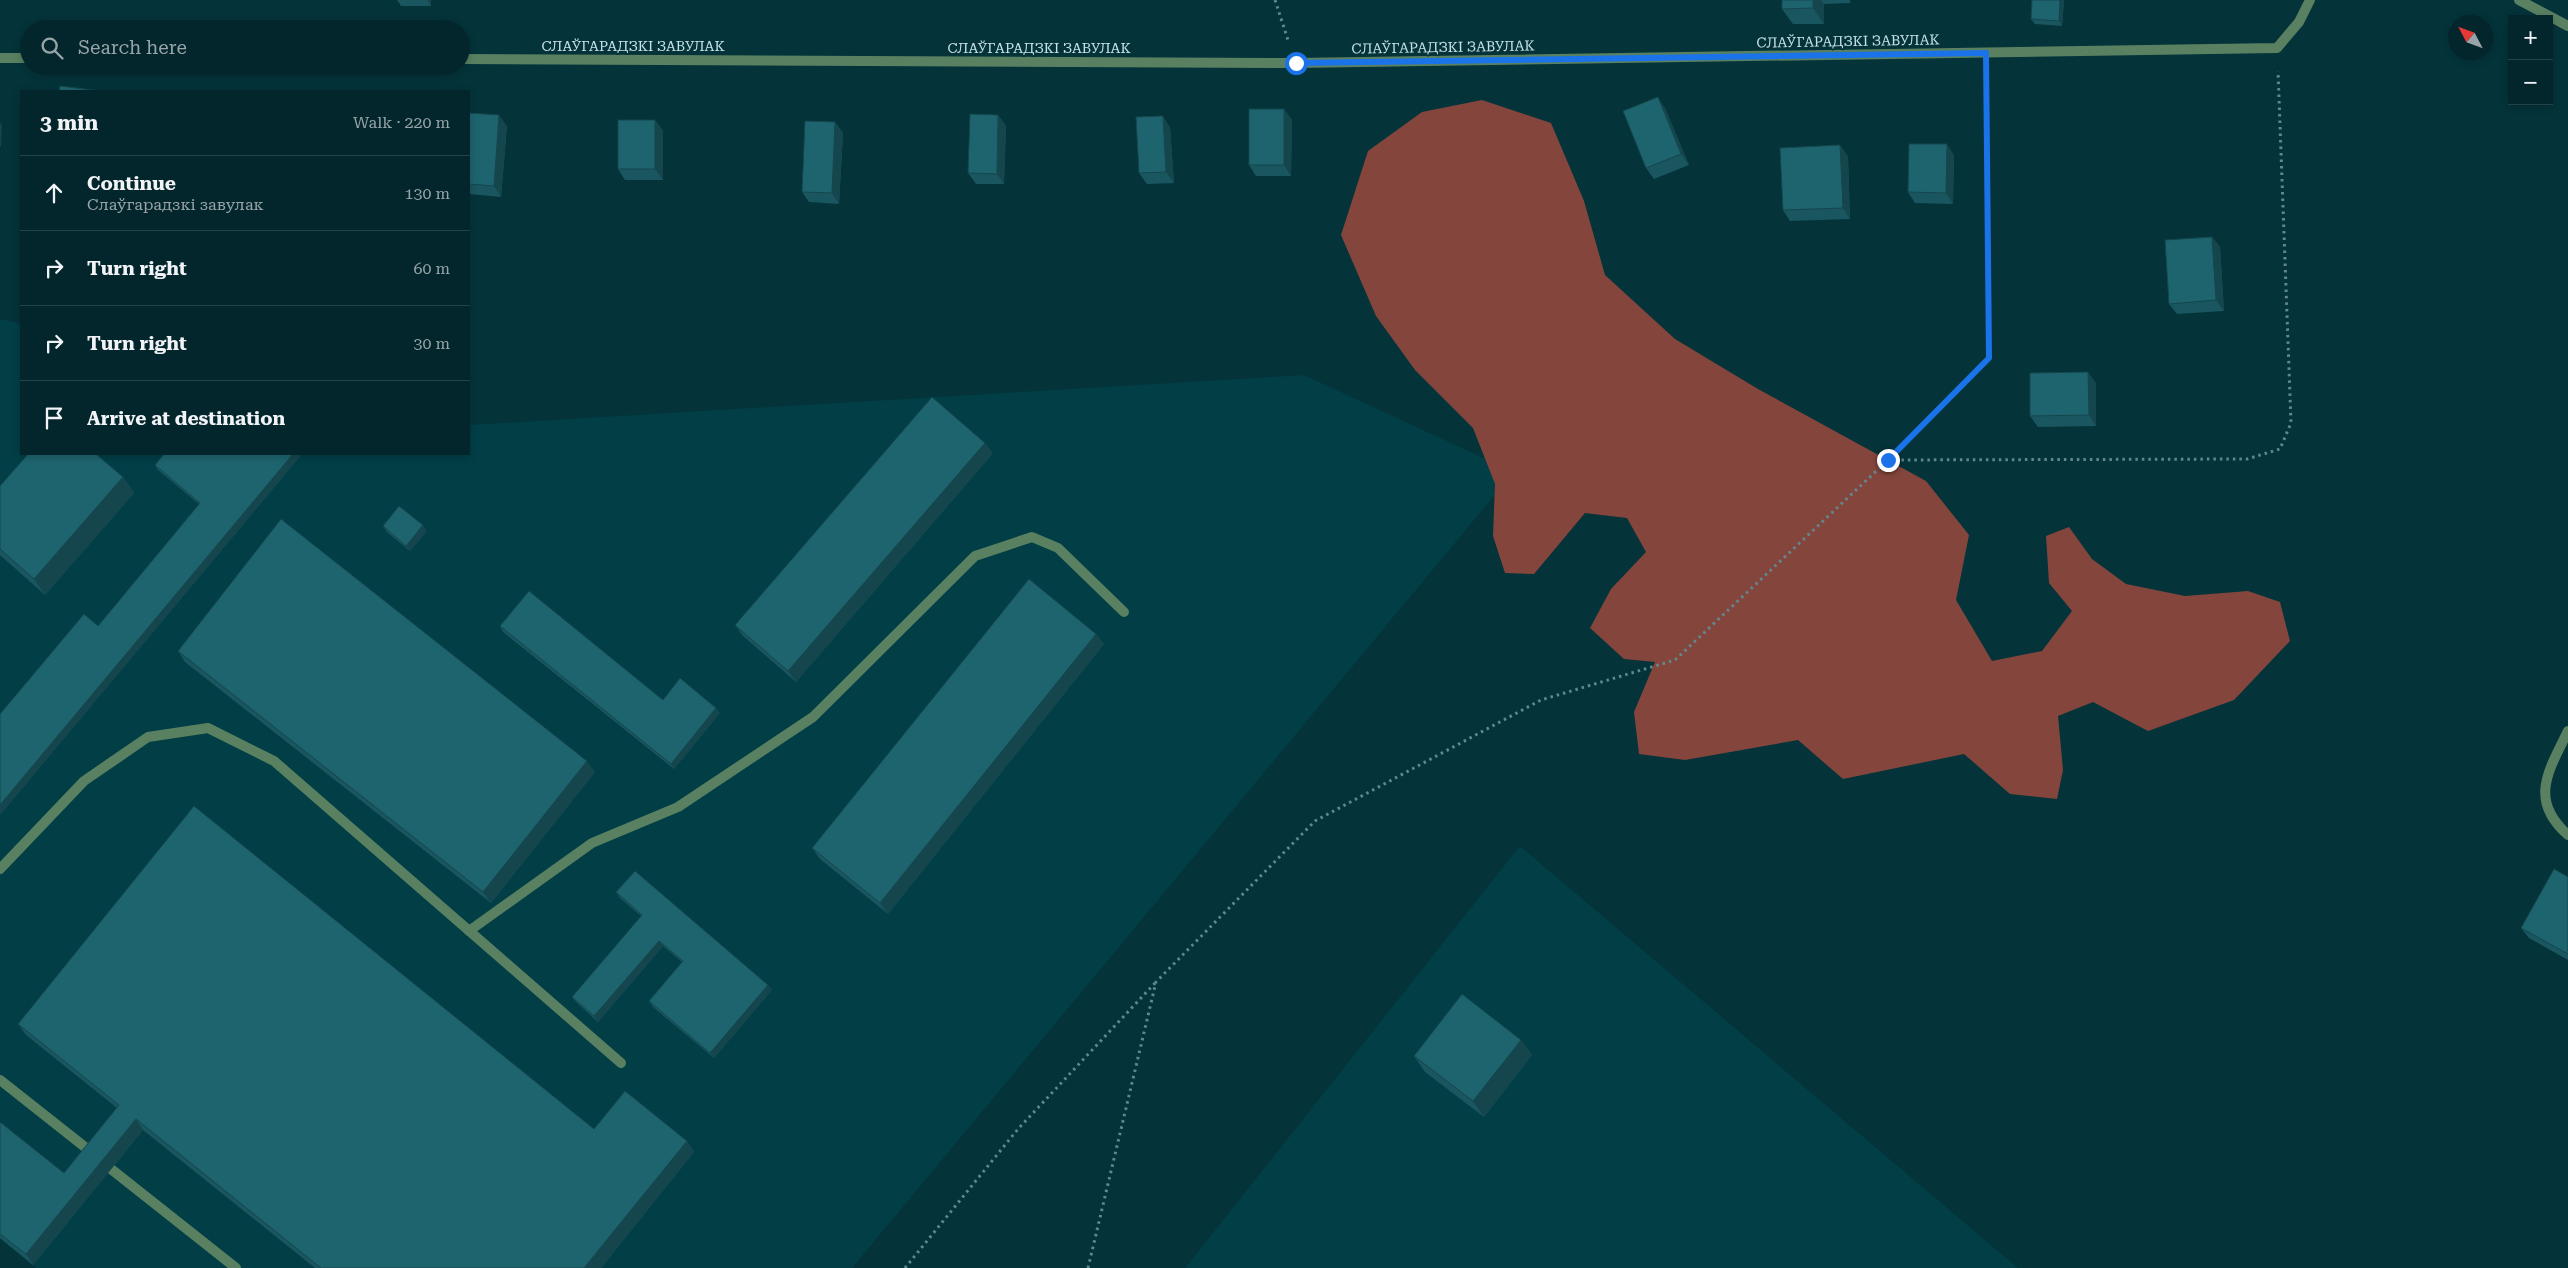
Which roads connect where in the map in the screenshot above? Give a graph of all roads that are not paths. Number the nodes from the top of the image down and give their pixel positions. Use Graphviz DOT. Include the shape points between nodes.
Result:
graph roads {
  1 [pos="2310,0"];
  2 [pos="2519,0"];
  3 [pos="2568,26"];
  4 [pos="0,58"];
  5 [pos="20,58"];
  6 [pos="470,59"];
  7 [pos="1124,612"];
  8 [pos="2568,731"];
  9 [pos="2568,835"];
  10 [pos="0,869"];
  11 [pos="469,930"];
  12 [pos="621,1063"];
  13 [pos="0,1080"];
  14 [pos="95,1155"];
  15 [pos="112,1169"];
  16 [pos="236,1268"];
  1 -- 6 [label="street, СЛАЎГАРАДЗКІ ЗАВУЛАК" via="2299,22 2277,48 1296,63"];
  2 -- 3 [label="street"];
  4 -- 5 [label="street"];
  7 -- 11 [label="street" via="1058,548 1032,537 975,556 813,717 678,807 592,843"];
  8 -- 9 [label="street" via="2546,776 2546,803 2555,824"];
  10 -- 11 [label="street" via="84,781 148,737 208,728 274,761"];
  11 -- 12 [label="street"];
  13 -- 14 [label="street"];
  15 -- 16 [label="street"];
}
